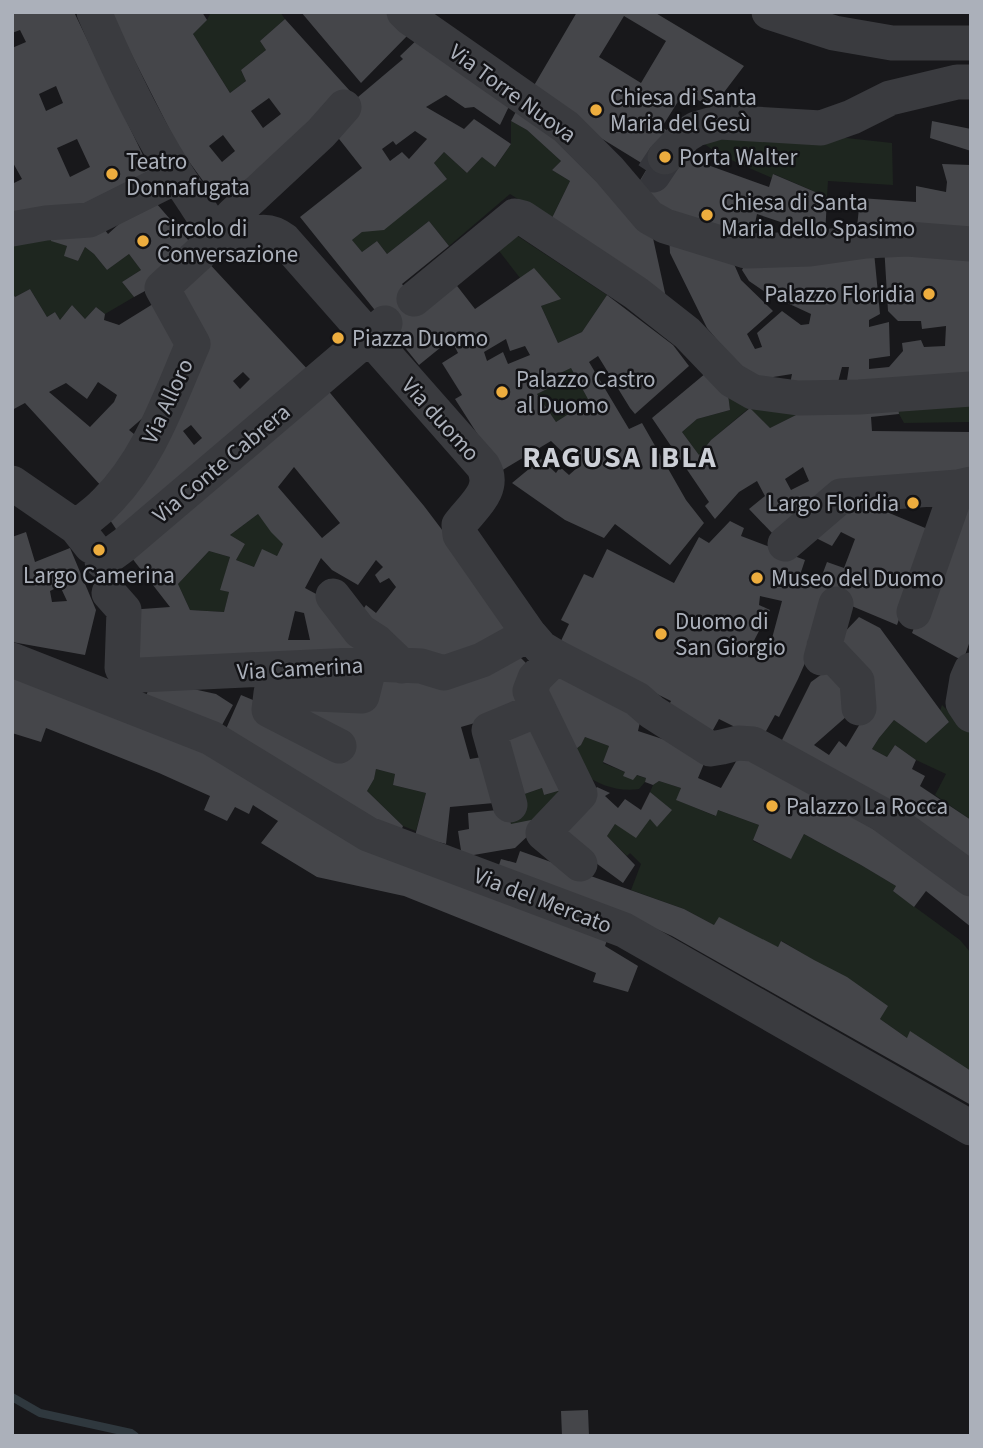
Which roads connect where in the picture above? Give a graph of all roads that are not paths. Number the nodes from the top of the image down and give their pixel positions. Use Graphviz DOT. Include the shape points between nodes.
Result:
graph roads {
  1 [pos="94,12"];
  2 [pos="404,12"];
  3 [pos="769,12"];
  4 [pos="971,43"];
  5 [pos="971,82"];
  6 [pos="344,107"];
  7 [pos="566,127"];
  8 [pos="177,176"];
  9 [pos="12,229"];
  10 [pos="218,232"];
  11 [pos="971,244"];
  12 [pos="414,299"];
  13 [pos="377,330"];
  14 [pos="971,388"];
  15 [pos="12,482"];
  16 [pos="965,485"];
  17 [pos="76,527"];
  18 [pos="785,544"];
  19 [pos="114,577"];
  20 [pos="333,596"];
  21 [pos="836,604"];
  22 [pos="914,612"];
  23 [pos="529,634"];
  24 [pos="556,657"];
  25 [pos="12,660"];
  26 [pos="971,670"];
  27 [pos="378,675"];
  28 [pos="104,695"];
  29 [pos="859,708"];
  30 [pos="539,709"];
  31 [pos="971,715"];
  32 [pos="339,746"];
  33 [pos="510,806"];
  34 [pos="580,864"];
  35 [pos="971,878"];
  36 [pos="971,1128"];
  1 -- 8 [label="street" via="121,74"];
  2 -- 7 [label="street, Via Torre Nuova"];
  3 -- 4 [label="street" via="834,33 892,43"];
  5 -- 7 [label="street" via="890,98 821,128 720,122 686,135 655,164"];
  6 -- 10 [label="street"];
  7 -- 11 [label="street, Via Torre Nuova" via="649,217 735,248 810,249 907,239"];
  8 -- 9 [label="street" via="89,220"];
  8 -- 10 [label="street"];
  10 -- 13 [label="street" via="229,238 263,231 279,236"];
  10 -- 17 [label="street, Via Alloro" via="162,288 193,344 151,439 124,482"];
  12 -- 14 [label="street" via="515,216 636,293 687,333 732,380 753,392 798,398 859,397"];
  13 -- 19 [label="street, Via Conte Cabrera" via="318,380"];
  13 -- 23 [label="street, Via duomo" via="487,473 487,488 459,525 460,535"];
  15 -- 17 [label="street"];
  16 -- 18 [label="street" via="841,496"];
  16 -- 22 [label="street"];
  17 -- 19 [label="street"];
  19 -- 27 [label="street, Via Camerina" via="122,668 129,674"];
  19 -- 28 [label="street"];
  20 -- 27 [label="street" via="360,631 377,642"];
  21 -- 29 [label="street" via="822,652 857,681"];
  23 -- 24 [label="street"];
  23 -- 27 [label="street, Via Camerina" via="482,660 444,673 421,666"];
  24 -- 30 [label="street" via="535,678 530,691"];
  24 -- 35 [label="street" via="637,699 710,748 753,744 883,815"];
  25 -- 28 [label="street, Via del Mercato"];
  26 -- 31 [label="street" via="963,703"];
  27 -- 32 [label="street" via="281,693 269,710"];
  28 -- 36 [label="street, Via del Mercato" via="211,738 368,834 624,930"];
  30 -- 33 [label="street" via="489,730"];
  30 -- 34 [label="street" via="580,794 543,833"];
}
